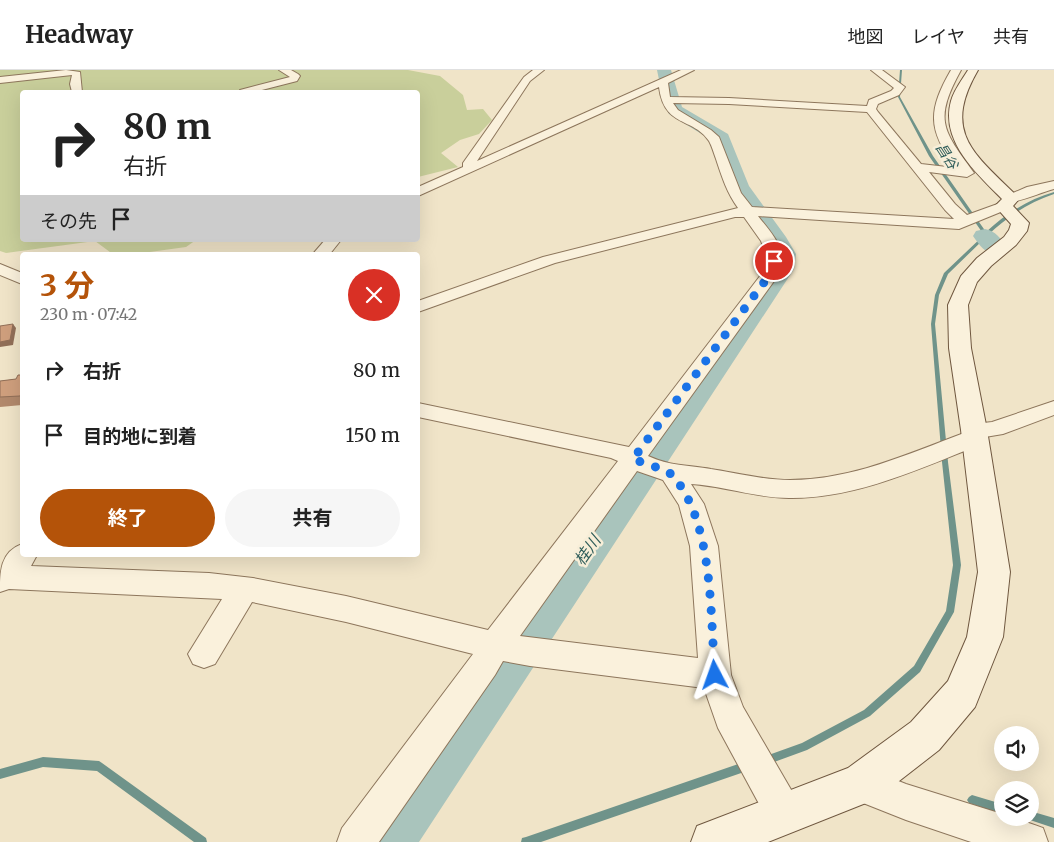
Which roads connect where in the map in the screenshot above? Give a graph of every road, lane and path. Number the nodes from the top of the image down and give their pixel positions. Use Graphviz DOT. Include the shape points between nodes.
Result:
graph roads {
  1 [pos="284,70"];
  2 [pos="539,70"];
  3 [pos="689,70"];
  4 [pos="876,70"];
  5 [pos="956,70"];
  6 [pos="973,70"];
  7 [pos="0,80"];
  8 [pos="662,82"];
  9 [pos="76,90"];
  10 [pos="251,90"];
  11 [pos="666,100"];
  12 [pos="871,109"];
  13 [pos="917,167"];
  14 [pos="469,168"];
  15 [pos="1054,185"];
  16 [pos="420,191"];
  17 [pos="1007,203"];
  18 [pos="747,211"];
  19 [pos="965,221"];
  20 [pos="331,242"];
  21 [pos="323,252"];
  22 [pos="0,269"];
  23 [pos="20,278"];
  24 [pos="420,306"];
  25 [pos="1054,408"];
  26 [pos="420,410"];
  27 [pos="974,434"];
  28 [pos="653,467"];
  29 [pos="7,575"];
  30 [pos="244,589"];
  31 [pos="495,645"];
  32 [pos="204,654"];
  33 [pos="715,675"];
  34 [pos="861,784"];
  35 [pos="784,814"];
  36 [pos="356,842"];
  37 [pos="713,842"];
  38 [pos="1028,842"];
  1 -- 10 [label="street" via="294,78"];
  2 -- 14 [label="street" via="527,79 469,163"];
  3 -- 8 [label="street"];
  4 -- 12 [label="street" via="900,88 876,100"];
  5 -- 13 [label="street" via="942,95 938,122 943,139 967,173"];
  6 -- 17 [label="street" via="957,101 956,128 970,154"];
  7 -- 9 [label="street" via="73,72 77,74"];
  8 -- 11 [label="street"];
  8 -- 14 [label="street"];
  11 -- 12 [label="street"];
  11 -- 18 [label="street" via="673,112 715,140 734,193"];
  12 -- 13 [label="street"];
  13 -- 19 [label="street"];
  14 -- 16 [label="street"];
  15 -- 17 [label="street" via="1032,190"];
  17 -- 19 [label="street"];
  17 -- 27 [label="street" via="1020,223 1018,231 968,280 958,305 960,348"];
  18 -- 19 [label="street" via="959,224"];
  18 -- 24 [label="street" via="549,260"];
  18 -- 28 [label="street" via="769,242 774,261 768,277"];
  20 -- 21 [label="street"];
  22 -- 23 [label="street"];
  25 -- 27 [label="street"];
  26 -- 28 [label="street" via="618,451"];
  27 -- 28 [label="street" via="928,456 835,485 811,489 778,489"];
  27 -- 34 [label="street" via="994,572 985,637 962,694 925,736"];
  28 -- 31 [label="street"];
  28 -- 33 [label="street" via="691,504 704,546"];
  29 -- 30 [label="street"];
  30 -- 31 [label="street" via="346,608"];
  30 -- 32 [label="street"];
  31 -- 33 [label="street"];
  31 -- 36 [label="street" via="484,665"];
  33 -- 35 [label="street" via="730,716"];
  34 -- 35 [label="street"];
  34 -- 38 [label="street"];
  35 -- 37 [label="street"];
}
